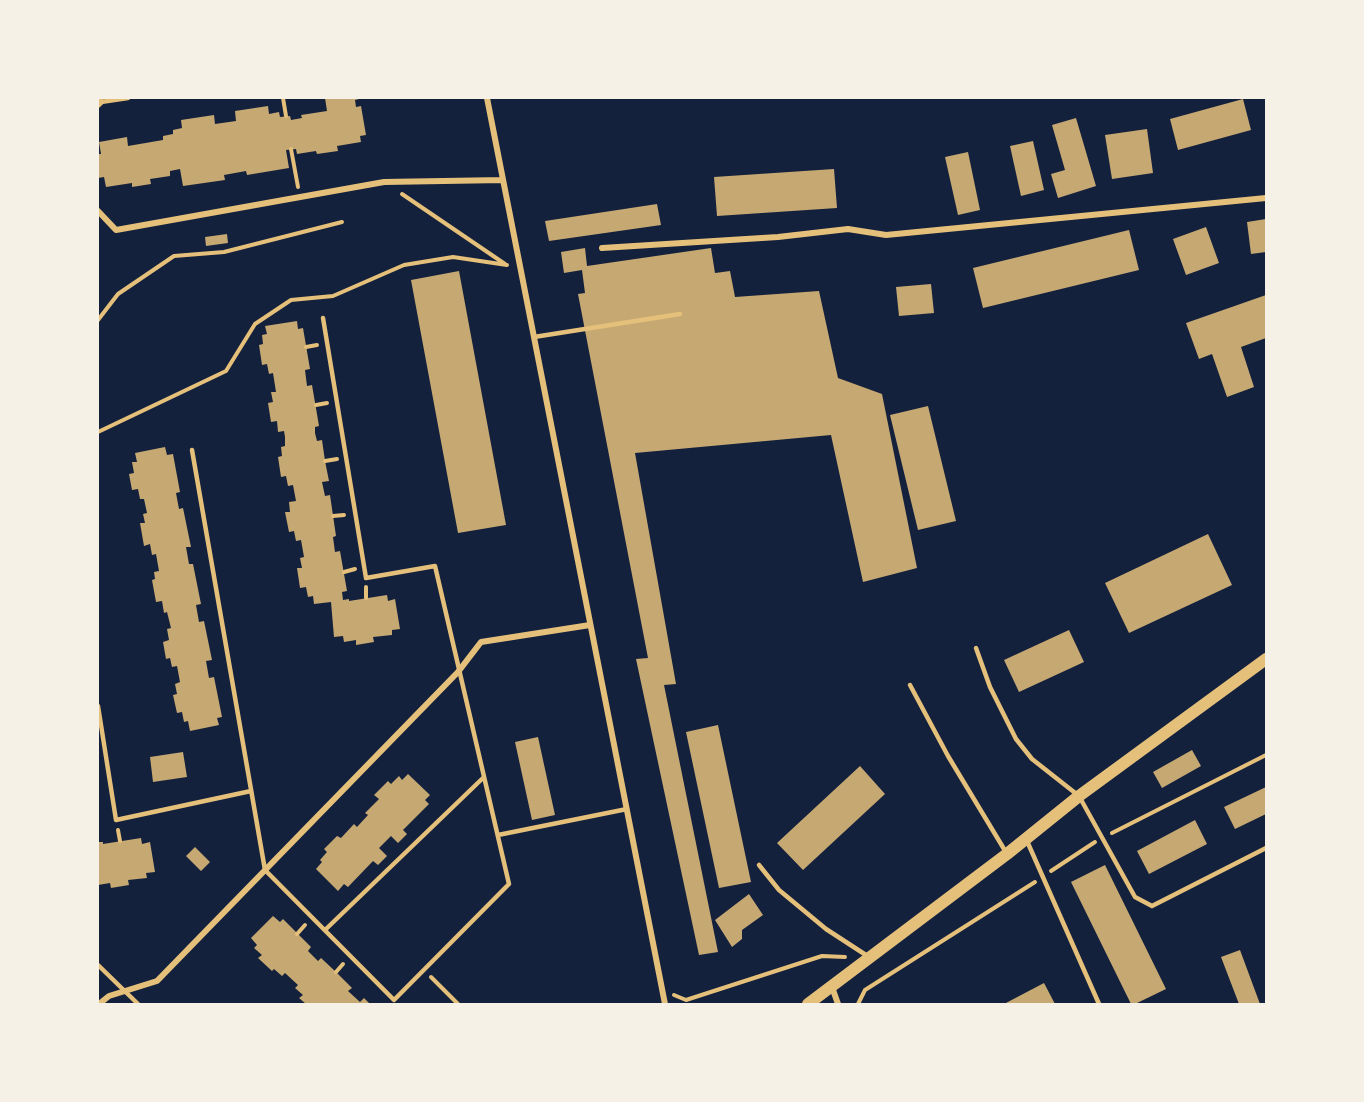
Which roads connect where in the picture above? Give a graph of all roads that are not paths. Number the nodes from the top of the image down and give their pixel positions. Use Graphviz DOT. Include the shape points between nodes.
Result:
graph roads {
  1 [pos="128,98"];
  2 [pos="487,98"];
  3 [pos="99,101"];
  4 [pos="503,180"];
  5 [pos="1266,198"];
  6 [pos="98,211"];
  7 [pos="602,248"];
  8 [pos="680,314"];
  9 [pos="322,318"];
  10 [pos="534,337"];
  11 [pos="192,450"];
  12 [pos="590,625"];
  13 [pos="976,648"];
  14 [pos="1266,658"];
  15 [pos="458,672"];
  16 [pos="910,685"];
  17 [pos="98,706"];
  18 [pos="484,777"];
  19 [pos="251,791"];
  20 [pos="1079,796"];
  21 [pos="627,809"];
  22 [pos="498,835"];
  23 [pos="1026,839"];
  24 [pos="1266,848"];
  25 [pos="1007,854"];
  26 [pos="759,865"];
  27 [pos="265,870"];
  28 [pos="325,930"];
  29 [pos="870,958"];
  30 [pos="98,965"];
  31 [pos="832,987"];
  32 [pos="124,991"];
  33 [pos="99,1005"];
  34 [pos="138,1005"];
  35 [pos="665,1005"];
  36 [pos="808,1005"];
  37 [pos="838,1005"];
  38 [pos="1098,1005"];
  1 -- 3 [label="lane"];
  2 -- 4 [label="street"];
  4 -- 6 [label="street" via="384,182 116,230"];
  4 -- 10 [label="street"];
  5 -- 7 [label="street" via="886,234 848,229"];
  8 -- 10 [label="lane"];
  9 -- 15 [label="lane" via="366,578 435,566"];
  10 -- 12 [label="street"];
  11 -- 19 [label="lane"];
  12 -- 15 [label="street" via="481,642"];
  12 -- 21 [label="street"];
  13 -- 20 [label="lane" via="1016,739 1032,759"];
  14 -- 20 [label="main road"];
  15 -- 18 [label="lane"];
  15 -- 27 [label="street"];
  16 -- 25 [label="lane"];
  17 -- 19 [label="lane" via="116,820"];
  18 -- 22 [label="lane"];
  18 -- 28 [label="lane"];
  19 -- 27 [label="lane"];
  20 -- 23 [label="main road"];
  20 -- 24 [label="lane" via="1135,897 1152,906"];
  21 -- 22 [label="lane"];
  21 -- 35 [label="street"];
  22 -- 28 [label="lane" via="509,884 394,1000"];
  23 -- 25 [label="main road"];
  23 -- 38 [label="lane"];
  25 -- 29 [label="main road"];
  26 -- 29 [label="lane" via="779,890 826,929"];
  27 -- 28 [label="lane"];
  27 -- 32 [label="street" via="157,981"];
  29 -- 31 [label="main road"];
  30 -- 32 [label="lane"];
  31 -- 36 [label="main road"];
  31 -- 37 [label="street"];
  32 -- 33 [label="street"];
  32 -- 34 [label="lane"];
}
